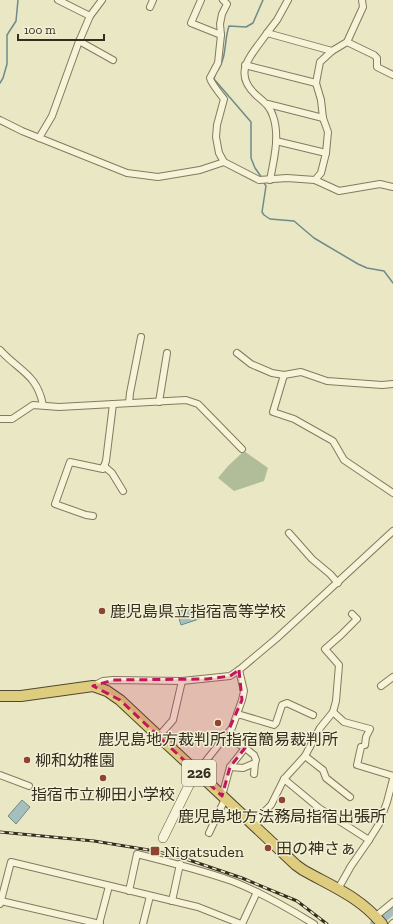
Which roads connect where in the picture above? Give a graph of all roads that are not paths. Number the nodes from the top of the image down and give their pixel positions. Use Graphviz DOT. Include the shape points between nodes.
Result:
graph roads {
  1 [pos="58,0"];
  2 [pos="102,0"];
  3 [pos="153,0"];
  4 [pos="201,0"];
  5 [pos="288,0"];
  6 [pos="362,0"];
  7 [pos="228,1"];
  8 [pos="150,7"];
  9 [pos="90,16"];
  10 [pos="267,33"];
  11 [pos="221,35"];
  12 [pos="79,41"];
  13 [pos="347,42"];
  14 [pos="332,51"];
  15 [pos="113,60"];
  16 [pos="245,65"];
  17 [pos="393,75"];
  18 [pos="316,83"];
  19 [pos="268,104"];
  20 [pos="323,118"];
  21 [pos="0,120"];
  22 [pos="39,138"];
  23 [pos="276,141"];
  24 [pos="326,153"];
  25 [pos="224,162"];
  26 [pos="270,180"];
  27 [pos="315,180"];
  28 [pos="393,187"];
  29 [pos="141,337"];
  30 [pos="0,350"];
  31 [pos="167,353"];
  32 [pos="237,354"];
  33 [pos="284,375"];
  34 [pos="393,384"];
  35 [pos="159,402"];
  36 [pos="129,403"];
  37 [pos="113,404"];
  38 [pos="42,405"];
  39 [pos="0,419"];
  40 [pos="242,449"];
  41 [pos="104,466"];
  42 [pos="123,491"];
  43 [pos="393,493"];
  44 [pos="93,516"];
  45 [pos="393,532"];
  46 [pos="289,533"];
  47 [pos="338,583"];
  48 [pos="352,614"];
  49 [pos="239,670"];
  50 [pos="393,677"];
  51 [pos="182,681"];
  52 [pos="93,686"];
  53 [pos="381,686"];
  54 [pos="0,696"];
  55 [pos="333,712"];
  56 [pos="237,715"];
  57 [pos="313,716"];
  58 [pos="159,736"];
  59 [pos="226,736"];
  60 [pos="245,748"];
  61 [pos="305,756"];
  62 [pos="255,763"];
  63 [pos="230,767"];
  64 [pos="196,770"];
  65 [pos="254,774"];
  66 [pos="0,775"];
  67 [pos="393,777"];
  68 [pos="284,779"];
  69 [pos="29,786"];
  70 [pos="350,796"];
  71 [pos="224,797"];
  72 [pos="390,803"];
  73 [pos="252,824"];
  74 [pos="209,833"];
  75 [pos="163,838"];
  76 [pos="369,840"];
  77 [pos="180,864"];
  78 [pos="109,886"];
  79 [pos="338,889"];
  80 [pos="129,890"];
  81 [pos="257,892"];
  82 [pos="150,896"];
  83 [pos="172,901"];
  84 [pos="0,902"];
  85 [pos="393,902"];
  86 [pos="379,919"];
  87 [pos="100,924"];
  88 [pos="143,924"];
  89 [pos="241,924"];
  90 [pos="314,924"];
  1 -- 9 [label="street"];
  2 -- 9 [label="street"];
  3 -- 8 [label="street"];
  4 -- 11 [label="street" via="191,23"];
  5 -- 10 [label="street"];
  6 -- 13 [label="street" via="363,7"];
  7 -- 11 [label="street" via="222,14"];
  9 -- 12 [label="street"];
  10 -- 14 [label="street"];
  10 -- 16 [label="street"];
  11 -- 25 [label="street" via="218,63 210,82 224,99 216,137 219,153"];
  12 -- 15 [label="street"];
  12 -- 22 [label="street" via="52,116"];
  13 -- 14 [label="street"];
  13 -- 17 [label="street" via="374,55 377,58 377,67"];
  14 -- 18 [label="street" via="320,62"];
  16 -- 18 [label="street"];
  16 -- 19 [label="street" via="244,79 256,95"];
  18 -- 20 [label="street"];
  19 -- 20 [label="street"];
  19 -- 23 [label="street" via="273,116"];
  20 -- 24 [label="street" via="328,129"];
  21 -- 22 [label="street"];
  22 -- 25 [label="street" via="126,173 158,177 200,170"];
  23 -- 24 [label="street"];
  23 -- 26 [label="street"];
  24 -- 27 [label="street" via="321,172"];
  25 -- 26 [label="street" via="259,180"];
  26 -- 27 [label="street"];
  27 -- 28 [label="street" via="339,190 380,184"];
  29 -- 36 [label="street"];
  30 -- 38 [label="street" via="36,383"];
  31 -- 35 [label="street"];
  32 -- 33 [label="street" via="262,369"];
  33 -- 34 [label="street" via="301,372 327,381"];
  33 -- 43 [label="street" via="273,412 294,419 333,441 344,460"];
  35 -- 36 [label="street"];
  35 -- 40 [label="street" via="186,400 198,404"];
  36 -- 37 [label="street"];
  37 -- 38 [label="street" via="59,407"];
  37 -- 41 [label="street"];
  38 -- 39 [label="street" via="33,406 12,420"];
  41 -- 42 [label="street" via="112,473"];
  41 -- 44 [label="street" via="103,469 70,462 55,504"];
  45 -- 47 [label="street"];
  46 -- 47 [label="street"];
  47 -- 49 [label="street"];
  48 -- 55 [label="street" via="357,619 325,649 339,665"];
  49 -- 51 [label="street" via="230,676"];
  49 -- 56 [label="street" via="244,691"];
  50 -- 53 [label="street"];
  51 -- 52 [label="street" via="113,680"];
  51 -- 58 [label="street" via="173,720"];
  52 -- 54 [label="highway" via="20,696"];
  52 -- 58 [label="highway, 226" via="120,700"];
  55 -- 61 [label="street" via="320,728"];
  55 -- 67 [label="street" via="344,722 370,729 357,765"];
  56 -- 57 [label="street" via="274,725 282,705 287,703"];
  56 -- 59 [label="street"];
  58 -- 64 [label="highway, 226"];
  59 -- 60 [label="street"];
  59 -- 64 [label="street" via="206,762"];
  60 -- 62 [label="street" via="254,755"];
  60 -- 63 [label="street"];
  61 -- 68 [label="street"];
  61 -- 70 [label="street" via="323,770 326,778"];
  62 -- 63 [label="street" via="243,768"];
  62 -- 65 [label="street"];
  63 -- 71 [label="street"];
  64 -- 71 [label="highway, 226"];
  64 -- 75 [label="main road"];
  66 -- 69 [label="street"];
  67 -- 72 [label="street"];
  68 -- 73 [label="street" via="271,804"];
  68 -- 76 [label="street" via="319,808"];
  71 -- 73 [label="highway, 226"];
  71 -- 74 [label="street"];
  72 -- 76 [label="street"];
  73 -- 79 [label="highway, 226" via="296,865"];
  76 -- 79 [label="street"];
  77 -- 80 [label="street" via="137,854"];
  77 -- 81 [label="street"];
  77 -- 83 [label="street"];
  78 -- 80 [label="street"];
  78 -- 84 [label="street" via="11,862"];
  78 -- 87 [label="street"];
  79 -- 86 [label="highway, 226" via="355,898"];
  80 -- 82 [label="street"];
  81 -- 89 [label="street"];
  81 -- 90 [label="street"];
  82 -- 83 [label="street"];
  82 -- 88 [label="street"];
  83 -- 89 [label="street"];
  84 -- 87 [label="street"];
  85 -- 86 [label="street"];
}
